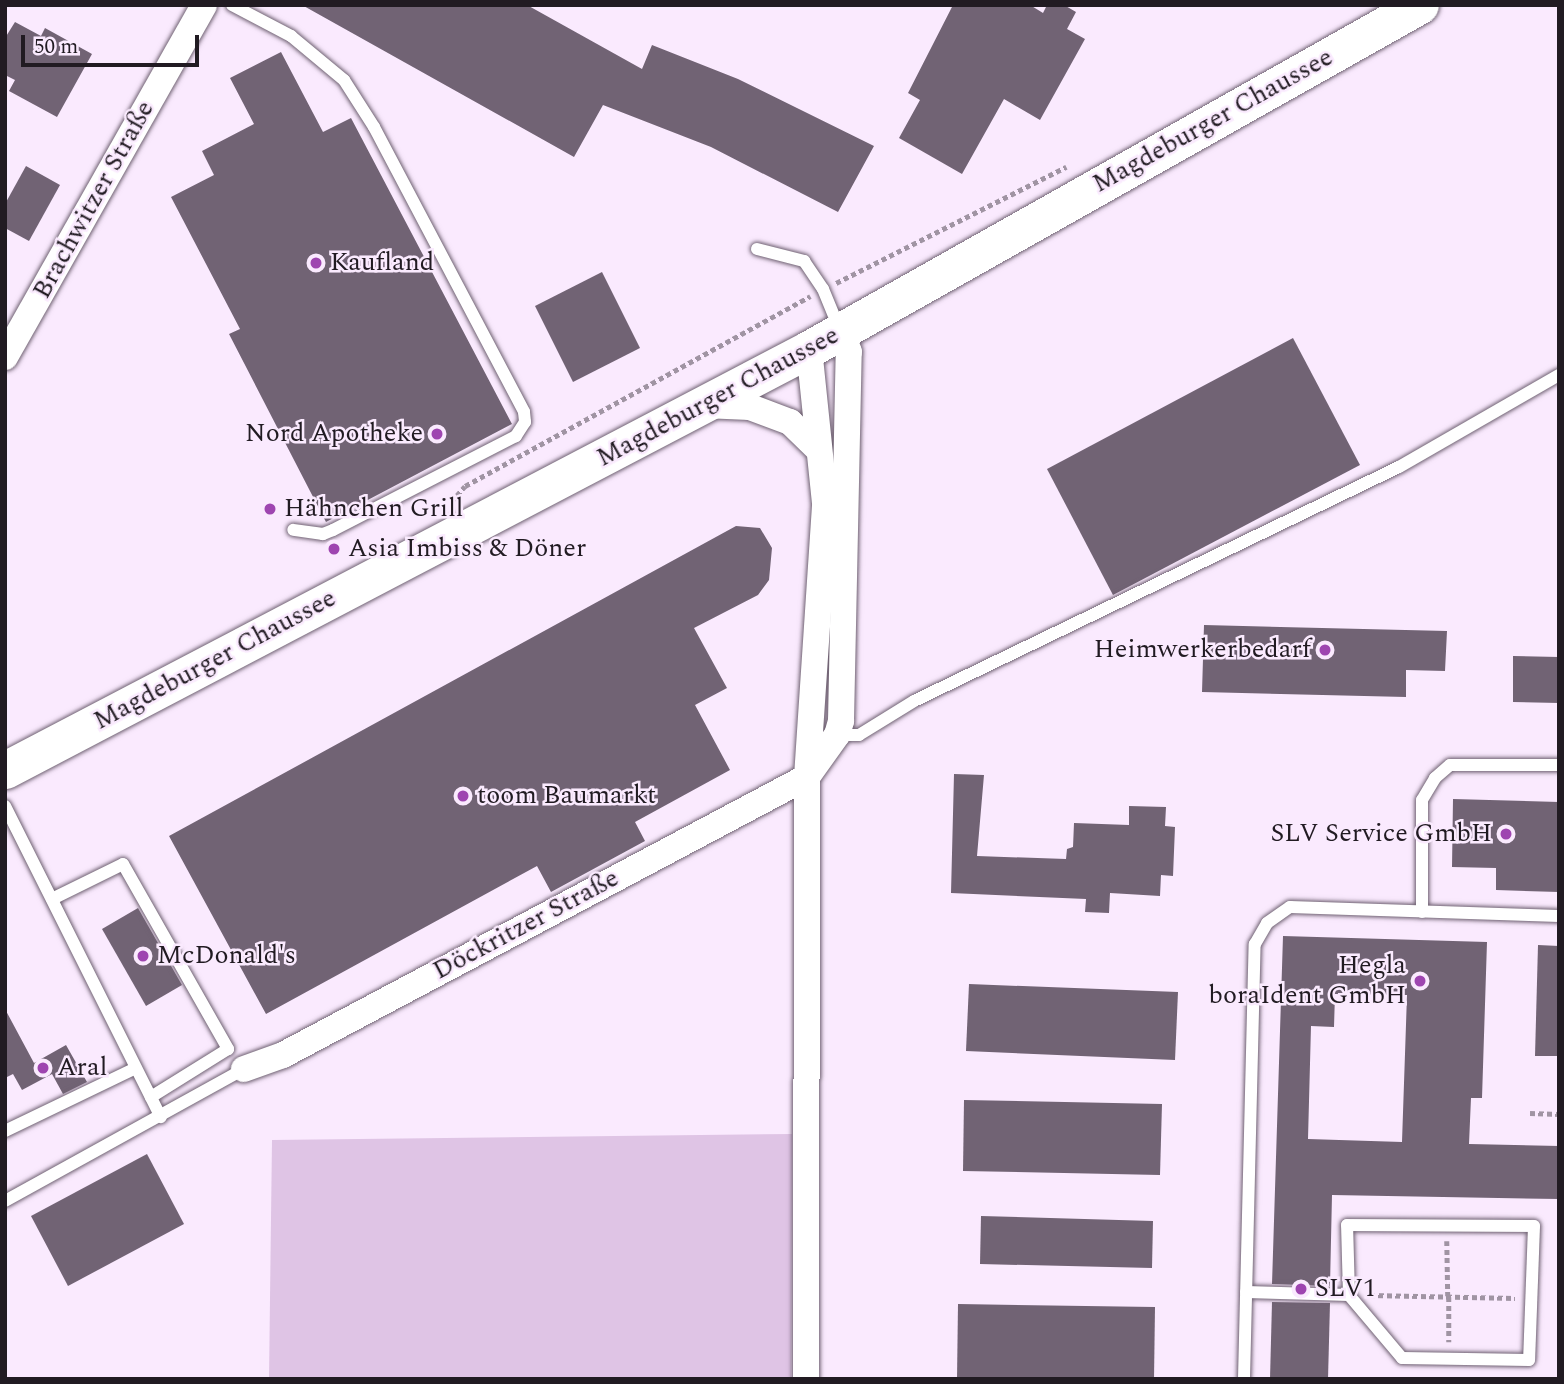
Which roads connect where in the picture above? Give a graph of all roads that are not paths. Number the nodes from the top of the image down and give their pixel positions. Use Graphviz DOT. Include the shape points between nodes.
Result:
graph roads {
  1 [pos="204,5"];
  2 [pos="232,5"];
  3 [pos="1420,5"];
  4 [pos="757,250"];
  5 [pos="841,331"];
  6 [pos="809,349"];
  7 [pos="5,357"];
  8 [pos="1559,375"];
  9 [pos="702,405"];
  10 [pos="819,450"];
  11 [pos="293,530"];
  12 [pos="837,735"];
  13 [pos="1559,765"];
  14 [pos="5,770"];
  15 [pos="807,777"];
  16 [pos="5,806"];
  17 [pos="52,899"];
  18 [pos="1422,912"];
  19 [pos="1559,916"];
  20 [pos="136,1068"];
  21 [pos="244,1069"];
  22 [pos="151,1097"];
  23 [pos="161,1118"];
  24 [pos="5,1131"];
  25 [pos="5,1201"];
  26 [pos="1246,1292"];
  27 [pos="1349,1295"];
  28 [pos="806,1379"];
  29 [pos="1244,1379"];
  1 -- 7 [label="street, Brachwitzer Straße"];
  2 -- 11 [label="lane" via="291,36 344,80 374,127 524,412 525,422 516,436 345,524 323,534"];
  3 -- 5 [label="main road, Magdeburger Chaussee"];
  4 -- 5 [label="lane" via="804,261 823,289"];
  5 -- 6 [label="main road, Magdeburger Chaussee"];
  5 -- 12 [label="street" via="849,352"];
  6 -- 9 [label="main road, Magdeburger Chaussee"];
  6 -- 10 [label="street"];
  8 -- 12 [label="lane" via="1398,467 1276,528 914,701 859,734"];
  9 -- 10 [label="street" via="750,407 790,422"];
  9 -- 14 [label="main road, Magdeburger Chaussee"];
  10 -- 15 [label="street" via="825,503"];
  12 -- 15 [label="street, Döckritzer Straße"];
  13 -- 18 [label="lane" via="1450,765 1435,778 1422,800"];
  15 -- 21 [label="street, Döckritzer Straße" via="283,1055"];
  15 -- 28 [label="street"];
  16 -- 17 [label="lane"];
  17 -- 20 [label="lane"];
  17 -- 22 [label="lane" via="123,864 228,1049"];
  18 -- 19 [label="lane"];
  18 -- 26 [label="lane" via="1290,907 1267,923 1255,944"];
  20 -- 22 [label="lane"];
  20 -- 24 [label="lane"];
  21 -- 23 [label="lane"];
  22 -- 23 [label="lane"];
  23 -- 25 [label="lane"];
  26 -- 27 [label="lane"];
  26 -- 29 [label="lane"];
  27 -- 27 [label="lane" via="1402,1358 1529,1360 1534,1226 1347,1225"];
}
